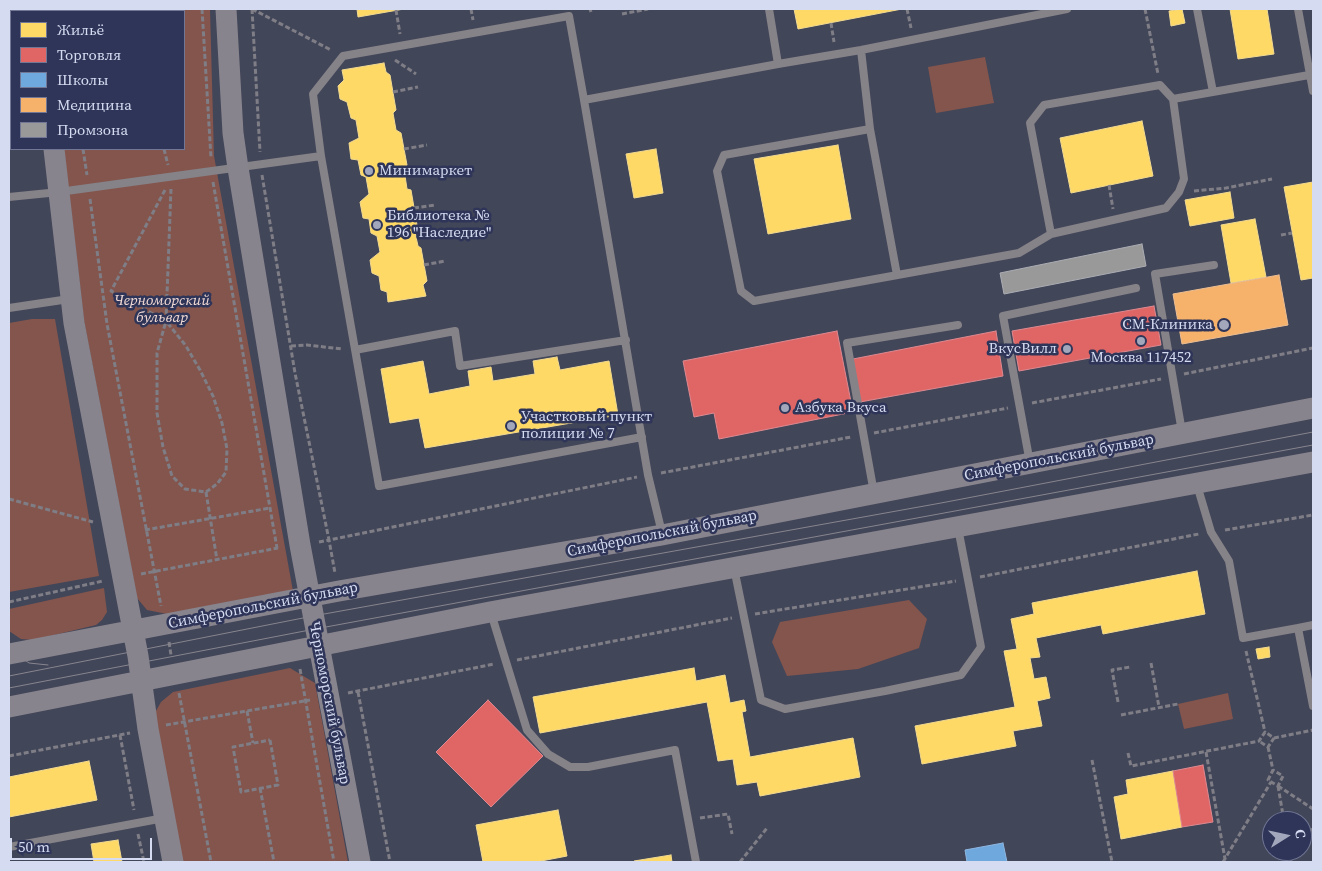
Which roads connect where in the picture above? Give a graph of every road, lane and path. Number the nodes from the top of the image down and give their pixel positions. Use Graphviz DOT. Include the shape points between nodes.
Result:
graph roads {
  1 [pos="202,9"];
  2 [pos="226,9"];
  3 [pos="252,9"];
  4 [pos="648,9"];
  5 [pos="769,9"];
  6 [pos="908,9"];
  7 [pos="1067,9"];
  8 [pos="1145,9"];
  9 [pos="1197,9"];
  10 [pos="1298,9"];
  11 [pos="396,10"];
  12 [pos="622,14"];
  13 [pos="831,23"];
  14 [pos="914,40"];
  15 [pos="402,46"];
  16 [pos="861,50"];
  17 [pos="836,54"];
  18 [pos="343,56"];
  19 [pos="778,64"];
  20 [pos="1310,75"];
  21 [pos="1160,85"];
  22 [pos="418,87"];
  23 [pos="1313,91"];
  24 [pos="393,92"];
  25 [pos="1213,92"];
  26 [pos="1173,99"];
  27 [pos="584,100"];
  28 [pos="870,129"];
  29 [pos="427,145"];
  30 [pos="404,149"];
  31 [pos="54,150"];
  32 [pos="83,150"];
  33 [pos="164,150"];
  34 [pos="321,156"];
  35 [pos="238,168"];
  36 [pos="212,172"];
  37 [pos="172,177"];
  38 [pos="1272,179"];
  39 [pos="1109,185"];
  40 [pos="88,188"];
  41 [pos="59,192"];
  42 [pos="1179,192"];
  43 [pos="9,197"];
  44 [pos="436,205"];
  45 [pos="414,208"];
  46 [pos="1115,221"];
  47 [pos="1292,233"];
  48 [pos="1051,234"];
  49 [pos="1281,235"];
  50 [pos="445,261"];
  51 [pos="424,265"];
  52 [pos="1214,265"];
  53 [pos="897,275"];
  54 [pos="1136,288"];
  55 [pos="111,292"];
  56 [pos="103,293"];
  57 [pos="71,299"];
  58 [pos="9,308"];
  59 [pos="166,321"];
  60 [pos="958,325"];
  61 [pos="626,340"];
  62 [pos="291,346"];
  63 [pos="355,350"];
  64 [pos="1313,408"];
  65 [pos="1183,434"];
  66 [pos="642,436"];
  67 [pos="1313,462"];
  68 [pos="1030,463"];
  69 [pos="1197,483"];
  70 [pos="206,492"];
  71 [pos="874,493"];
  72 [pos="9,499"];
  73 [pos="270,508"];
  74 [pos="210,519"];
  75 [pos="98,523"];
  76 [pos="958,526"];
  77 [pos="145,530"];
  78 [pos="662,535"];
  79 [pos="329,540"];
  80 [pos="300,545"];
  81 [pos="277,548"];
  82 [pos="217,560"];
  83 [pos="734,568"];
  84 [pos="153,572"];
  85 [pos="122,577"];
  86 [pos="339,591"];
  87 [pos="310,597"];
  88 [pos="9,602"];
  89 [pos="490,612"];
  90 [pos="165,625"];
  91 [pos="1313,625"];
  92 [pos="1298,628"];
  93 [pos="133,631"];
  94 [pos="1243,638"];
  95 [pos="318,646"];
  96 [pos="9,654"];
  97 [pos="1151,663"];
  98 [pos="299,664"];
  99 [pos="1130,667"];
  100 [pos="175,674"];
  101 [pos="142,681"];
  102 [pos="358,692"];
  103 [pos="1118,702"];
  104 [pos="1178,704"];
  105 [pos="1313,706"];
  106 [pos="9,707"];
  107 [pos="1159,707"];
  108 [pos="247,711"];
  109 [pos="1121,715"];
  110 [pos="148,729"];
  111 [pos="1313,730"];
  112 [pos="1265,732"];
  113 [pos="120,735"];
  114 [pos="1274,738"];
  115 [pos="1259,741"];
  116 [pos="253,743"];
  117 [pos="1268,747"];
  118 [pos="1128,752"];
  119 [pos="1206,752"];
  120 [pos="9,756"];
  121 [pos="1092,760"];
  122 [pos="1273,770"];
  123 [pos="1271,782"];
  124 [pos="1278,786"];
  125 [pos="260,788"];
  126 [pos="1313,808"];
  127 [pos="1282,811"];
  128 [pos="165,818"];
  129 [pos="703,818"];
  130 [pos="136,822"];
  131 [pos="767,828"];
  132 [pos="732,834"];
  133 [pos="9,847"];
  134 [pos="1224,860"];
  135 [pos="144,862"];
  136 [pos="173,862"];
  137 [pos="211,862"];
  138 [pos="274,862"];
  139 [pos="334,862"];
  140 [pos="360,862"];
  141 [pos="390,862"];
  142 [pos="696,862"];
  143 [pos="740,862"];
  144 [pos="1112,862"];
  1 -- 36 [label="path"];
  2 -- 35 [label="main road, Черноморский бульвар"];
  3 -- 18 [label="path"];
  4 -- 12 [label="path"];
  5 -- 19 [label="lane"];
  6 -- 14 [label="path"];
  7 -- 14 [label="lane"];
  8 -- 21 [label="path"];
  9 -- 25 [label="lane"];
  10 -- 20 [label="lane"];
  11 -- 15 [label="path"];
  13 -- 17 [label="path"];
  14 -- 16 [label="lane"];
  15 -- 18 [label="lane"];
  15 -- 27 [label="lane" via="569,16"];
  16 -- 17 [label="lane"];
  16 -- 28 [label="lane"];
  17 -- 19 [label="lane"];
  18 -- 34 [label="lane" via="313,94"];
  19 -- 27 [label="lane"];
  20 -- 23 [label="lane"];
  20 -- 25 [label="lane"];
  21 -- 26 [label="lane"];
  21 -- 48 [label="lane" via="1044,106 1030,123"];
  22 -- 24 [label="path"];
  25 -- 26 [label="lane"];
  26 -- 42 [label="lane" via="1184,179"];
  27 -- 61 [label="lane"];
  28 -- 53 [label="lane"];
  28 -- 53 [label="lane" via="724,155 717,171 740,292 754,301"];
  29 -- 30 [label="path"];
  31 -- 41 [label="main road"];
  32 -- 40 [label="path"];
  33 -- 37 [label="path"];
  34 -- 35 [label="lane"];
  34 -- 63 [label="lane"];
  35 -- 36 [label="lane"];
  35 -- 80 [label="main road, Черноморский бульвар"];
  36 -- 37 [label="lane"];
  36 -- 73 [label="path"];
  37 -- 40 [label="lane"];
  37 -- 55 [label="path"];
  37 -- 59 [label="path"];
  38 -- 42 [label="path" via="1226,188"];
  39 -- 46 [label="path"];
  40 -- 41 [label="lane"];
  40 -- 56 [label="path"];
  41 -- 43 [label="lane"];
  41 -- 57 [label="main road"];
  42 -- 46 [label="lane" via="1166,208"];
  44 -- 45 [label="path"];
  46 -- 48 [label="lane"];
  47 -- 49 [label="path"];
  48 -- 53 [label="lane" via="1019,253"];
  50 -- 51 [label="path"];
  52 -- 65 [label="lane" via="1155,274"];
  54 -- 68 [label="lane" via="1003,316"];
  55 -- 56 [label="path"];
  55 -- 59 [label="path"];
  56 -- 77 [label="path"];
  57 -- 58 [label="lane"];
  57 -- 85 [label="main road"];
  59 -- 70 [label="path" via="200,370 222,423 227,448 226,472"];
  59 -- 70 [label="path" via="158,353 156,382 156,413 163,447 172,476 184,489"];
  60 -- 71 [label="lane" via="847,343"];
  61 -- 63 [label="lane" via="460,366 455,332"];
  61 -- 66 [label="lane"];
  62 -- 63 [label="path"];
  63 -- 66 [label="lane" via="379,486"];
  64 -- 65 [label="main road, Симферопольский бульвар"];
  65 -- 68 [label="main road, Симферопольский бульвар"];
  66 -- 78 [label="lane"];
  67 -- 69 [label="main road"];
  68 -- 71 [label="main road, Симферопольский бульвар"];
  69 -- 76 [label="main road"];
  69 -- 94 [label="lane" via="1211,532 1229,561"];
  70 -- 74 [label="path"];
  71 -- 78 [label="main road, Симферопольский бульвар"];
  72 -- 75 [label="path"];
  73 -- 74 [label="path"];
  73 -- 81 [label="path"];
  74 -- 77 [label="path"];
  74 -- 82 [label="path"];
  76 -- 83 [label="main road"];
  76 -- 83 [label="lane" via="981,647 961,675 885,692 785,710 760,700"];
  77 -- 84 [label="path"];
  78 -- 86 [label="main road, Симферопольский бульвар"];
  79 -- 86 [label="path"];
  80 -- 81 [label="path"];
  80 -- 87 [label="main road, Черноморский бульвар"];
  81 -- 82 [label="path"];
  82 -- 84 [label="path"];
  83 -- 89 [label="main road"];
  84 -- 85 [label="path"];
  84 -- 90 [label="path"];
  85 -- 88 [label="path"];
  85 -- 93 [label="main road"];
  86 -- 87 [label="main road, Симферопольский бульвар"];
  87 -- 90 [label="main road, Симферопольский бульвар"];
  87 -- 95 [label="main road, Черноморский бульвар"];
  89 -- 95 [label="main road"];
  89 -- 142 [label="lane" via="527,730 548,754 570,767 588,767 675,750"];
  90 -- 93 [label="main road, Симферопольский бульвар"];
  90 -- 100 [label="path"];
  91 -- 92 [label="lane"];
  92 -- 94 [label="lane"];
  92 -- 105 [label="lane"];
  93 -- 96 [label="main road, Симферопольский бульвар"];
  93 -- 101 [label="main road"];
  94 -- 112 [label="path"];
  95 -- 100 [label="main road"];
  95 -- 140 [label="main road, Черноморский бульвар"];
  97 -- 107 [label="path"];
  98 -- 139 [label="path"];
  99 -- 103 [label="path" via="1112,670"];
  100 -- 101 [label="main road"];
  100 -- 137 [label="path"];
  101 -- 106 [label="main road"];
  101 -- 110 [label="main road"];
  102 -- 141 [label="path"];
  104 -- 107 [label="path"];
  107 -- 109 [label="path"];
  108 -- 116 [label="path"];
  110 -- 113 [label="path"];
  110 -- 128 [label="main road"];
  111 -- 114 [label="path"];
  112 -- 114 [label="path"];
  112 -- 115 [label="path"];
  113 -- 120 [label="path"];
  113 -- 130 [label="path"];
  114 -- 117 [label="path"];
  115 -- 117 [label="path"];
  115 -- 119 [label="path"];
  116 -- 125 [label="path" via="270,740 278,785"];
  116 -- 125 [label="path" via="233,747 241,792"];
  117 -- 122 [label="path"];
  118 -- 119 [label="path" via="1131,766"];
  119 -- 134 [label="path"];
  121 -- 144 [label="path"];
  122 -- 123 [label="path" via="1268,780"];
  122 -- 124 [label="path" via="1283,776"];
  123 -- 124 [label="path"];
  123 -- 134 [label="path"];
  124 -- 126 [label="path"];
  124 -- 127 [label="path"];
  125 -- 138 [label="path"];
  128 -- 130 [label="lane"];
  128 -- 136 [label="main road"];
  129 -- 132 [label="path" via="728,814"];
  130 -- 133 [label="lane"];
  130 -- 135 [label="path"];
  131 -- 143 [label="path"];
}
